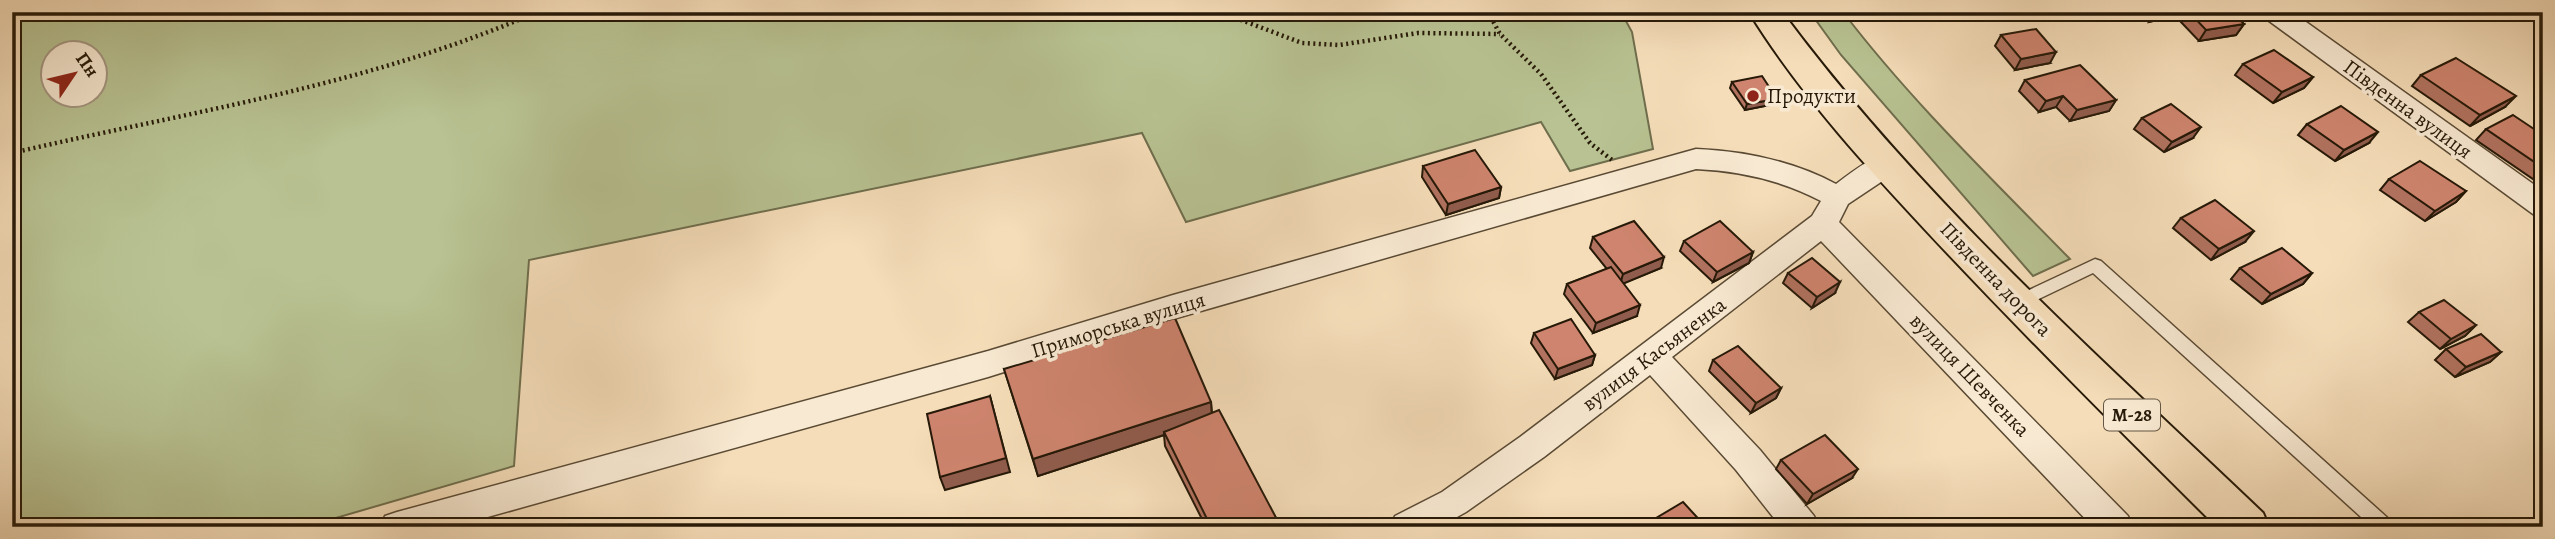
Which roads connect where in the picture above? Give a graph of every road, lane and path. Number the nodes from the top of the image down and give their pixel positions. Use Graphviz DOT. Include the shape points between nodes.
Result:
graph roads {
  1 [pos="537,12"];
  2 [pos="1220,12"];
  3 [pos="1488,12"];
  4 [pos="1765,12"];
  5 [pos="2274,12"];
  6 [pos="1500,34"];
  7 [pos="12,153"];
  8 [pos="1886,165"];
  9 [pos="1633,176"];
  10 [pos="2543,206"];
  11 [pos="1830,210"];
  12 [pos="2018,302"];
  13 [pos="1652,356"];
  14 [pos="397,527"];
  15 [pos="1407,527"];
  16 [pos="1802,527"];
  17 [pos="2116,527"];
  18 [pos="2247,527"];
  19 [pos="2385,527"];
  1 -- 7 [label="path" via="487,34 364,73"];
  2 -- 6 [label="path" via="1302,43 1339,44 1418,33"];
  3 -- 6 [label="path"];
  4 -- 8 [label="highway, Південна дорога / М-28" via="1818,85"];
  5 -- 10 [label="street, Південна вулиця"];
  6 -- 9 [label="path" via="1541,74 1590,143"];
  8 -- 11 [label="street, вулиця Касьяненка"];
  8 -- 12 [label="highway, Південна дорога / М-28"];
  9 -- 11 [label="street, Приморська вулиця" via="1696,159 1721,159 1805,179"];
  9 -- 14 [label="street, Приморська вулиця" via="962,372"];
  11 -- 13 [label="street, вулиця Касьяненка"];
  11 -- 17 [label="street, вулиця Шевченка"];
  12 -- 18 [label="highway, Південна дорога / М-28"];
  12 -- 19 [label="lane" via="2095,265"];
  13 -- 15 [label="street, вулиця Касьяненка" via="1465,494"];
  13 -- 16 [label="street" via="1748,460"];
}
